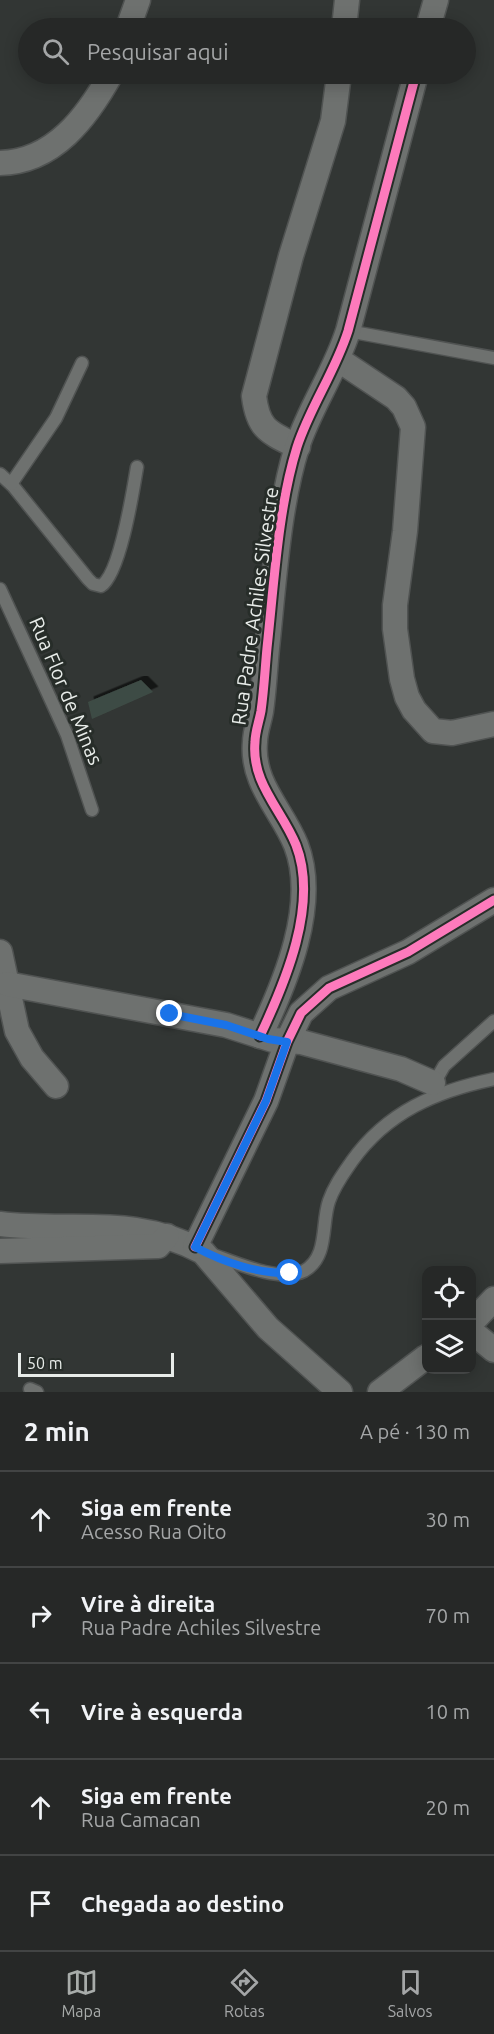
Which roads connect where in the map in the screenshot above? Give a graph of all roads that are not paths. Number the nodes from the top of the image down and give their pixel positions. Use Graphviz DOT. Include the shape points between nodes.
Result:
graph roads {
  1 [pos="138,0"];
  2 [pos="347,0"];
  3 [pos="436,0"];
  4 [pos="132,18"];
  5 [pos="345,18"];
  6 [pos="431,18"];
  7 [pos="106,84"];
  8 [pos="338,84"];
  9 [pos="413,84"];
  10 [pos="0,163"];
  11 [pos="348,331"];
  12 [pos="494,358"];
  13 [pos="339,360"];
  14 [pos="82,363"];
  15 [pos="297,447"];
  16 [pos="137,467"];
  17 [pos="0,474"];
  18 [pos="10,484"];
  19 [pos="0,589"];
  20 [pos="494,724"];
  21 [pos="92,810"];
  22 [pos="494,900"];
  23 [pos="0,952"];
  24 [pos="7,984"];
  25 [pos="494,1021"];
  26 [pos="252,1032"];
  27 [pos="287,1042"];
  28 [pos="494,1079"];
  29 [pos="56,1086"];
  30 [pos="432,1090"];
  31 [pos="0,1224"];
  32 [pos="167,1236"];
  33 [pos="199,1249"];
  34 [pos="0,1251"];
  35 [pos="494,1299"];
  36 [pos="473,1320"];
  37 [pos="476,1336"];
  38 [pos="494,1350"];
  39 [pos="422,1360"];
  40 [pos="340,1392"];
  41 [pos="380,1392"];
  1 -- 4 [label="street"];
  2 -- 5 [label="street"];
  3 -- 6 [label="street"];
  7 -- 10 [label="street" via="94,105 46,152 21,162"];
  8 -- 15 [label="street" via="333,121 291,256 254,396 257,418 273,435"];
  9 -- 11 [label="street, Rua Padre Achiles Silvestre"];
  11 -- 12 [label="lane"];
  11 -- 13 [label="street, Rua Padre Achiles Silvestre"];
  13 -- 15 [label="street, Rua Padre Achiles Silvestre"];
  13 -- 20 [label="street" via="396,398 413,428 395,604 395,629 407,697 433,731 452,733"];
  14 -- 18 [label="lane" via="56,418"];
  15 -- 26 [label="street, Rua Padre Achiles Silvestre" via="278,537 255,761 269,801 296,845 303,875 304,909 281,991"];
  16 -- 18 [label="lane" via="120,548 111,574 101,586 88,579"];
  17 -- 18 [label="lane"];
  19 -- 21 [label="lane, Rua Flor de Minas" via="67,735"];
  22 -- 27 [label="street" via="408,952 329,988 301,1013"];
  23 -- 24 [label="street"];
  24 -- 26 [label="street"];
  24 -- 29 [label="street" via="17,1031 32,1058"];
  25 -- 30 [label="lane" via="444,1065"];
  26 -- 27 [label="street"];
  27 -- 30 [label="street" via="301,1042 400,1069"];
  27 -- 33 [label="street" via="266,1101"];
  28 -- 30 [label="lane"];
  30 -- 33 [label="lane" via="387,1123 349,1164 329,1200 320,1254 303,1271 265,1272"];
  31 -- 32 [label="street" via="123,1226"];
  32 -- 33 [label="street"];
  32 -- 34 [label="street" via="158,1246"];
  33 -- 40 [label="street" via="264,1324"];
  35 -- 36 [label="street"];
  37 -- 38 [label="street"];
  39 -- 41 [label="street"];
}
